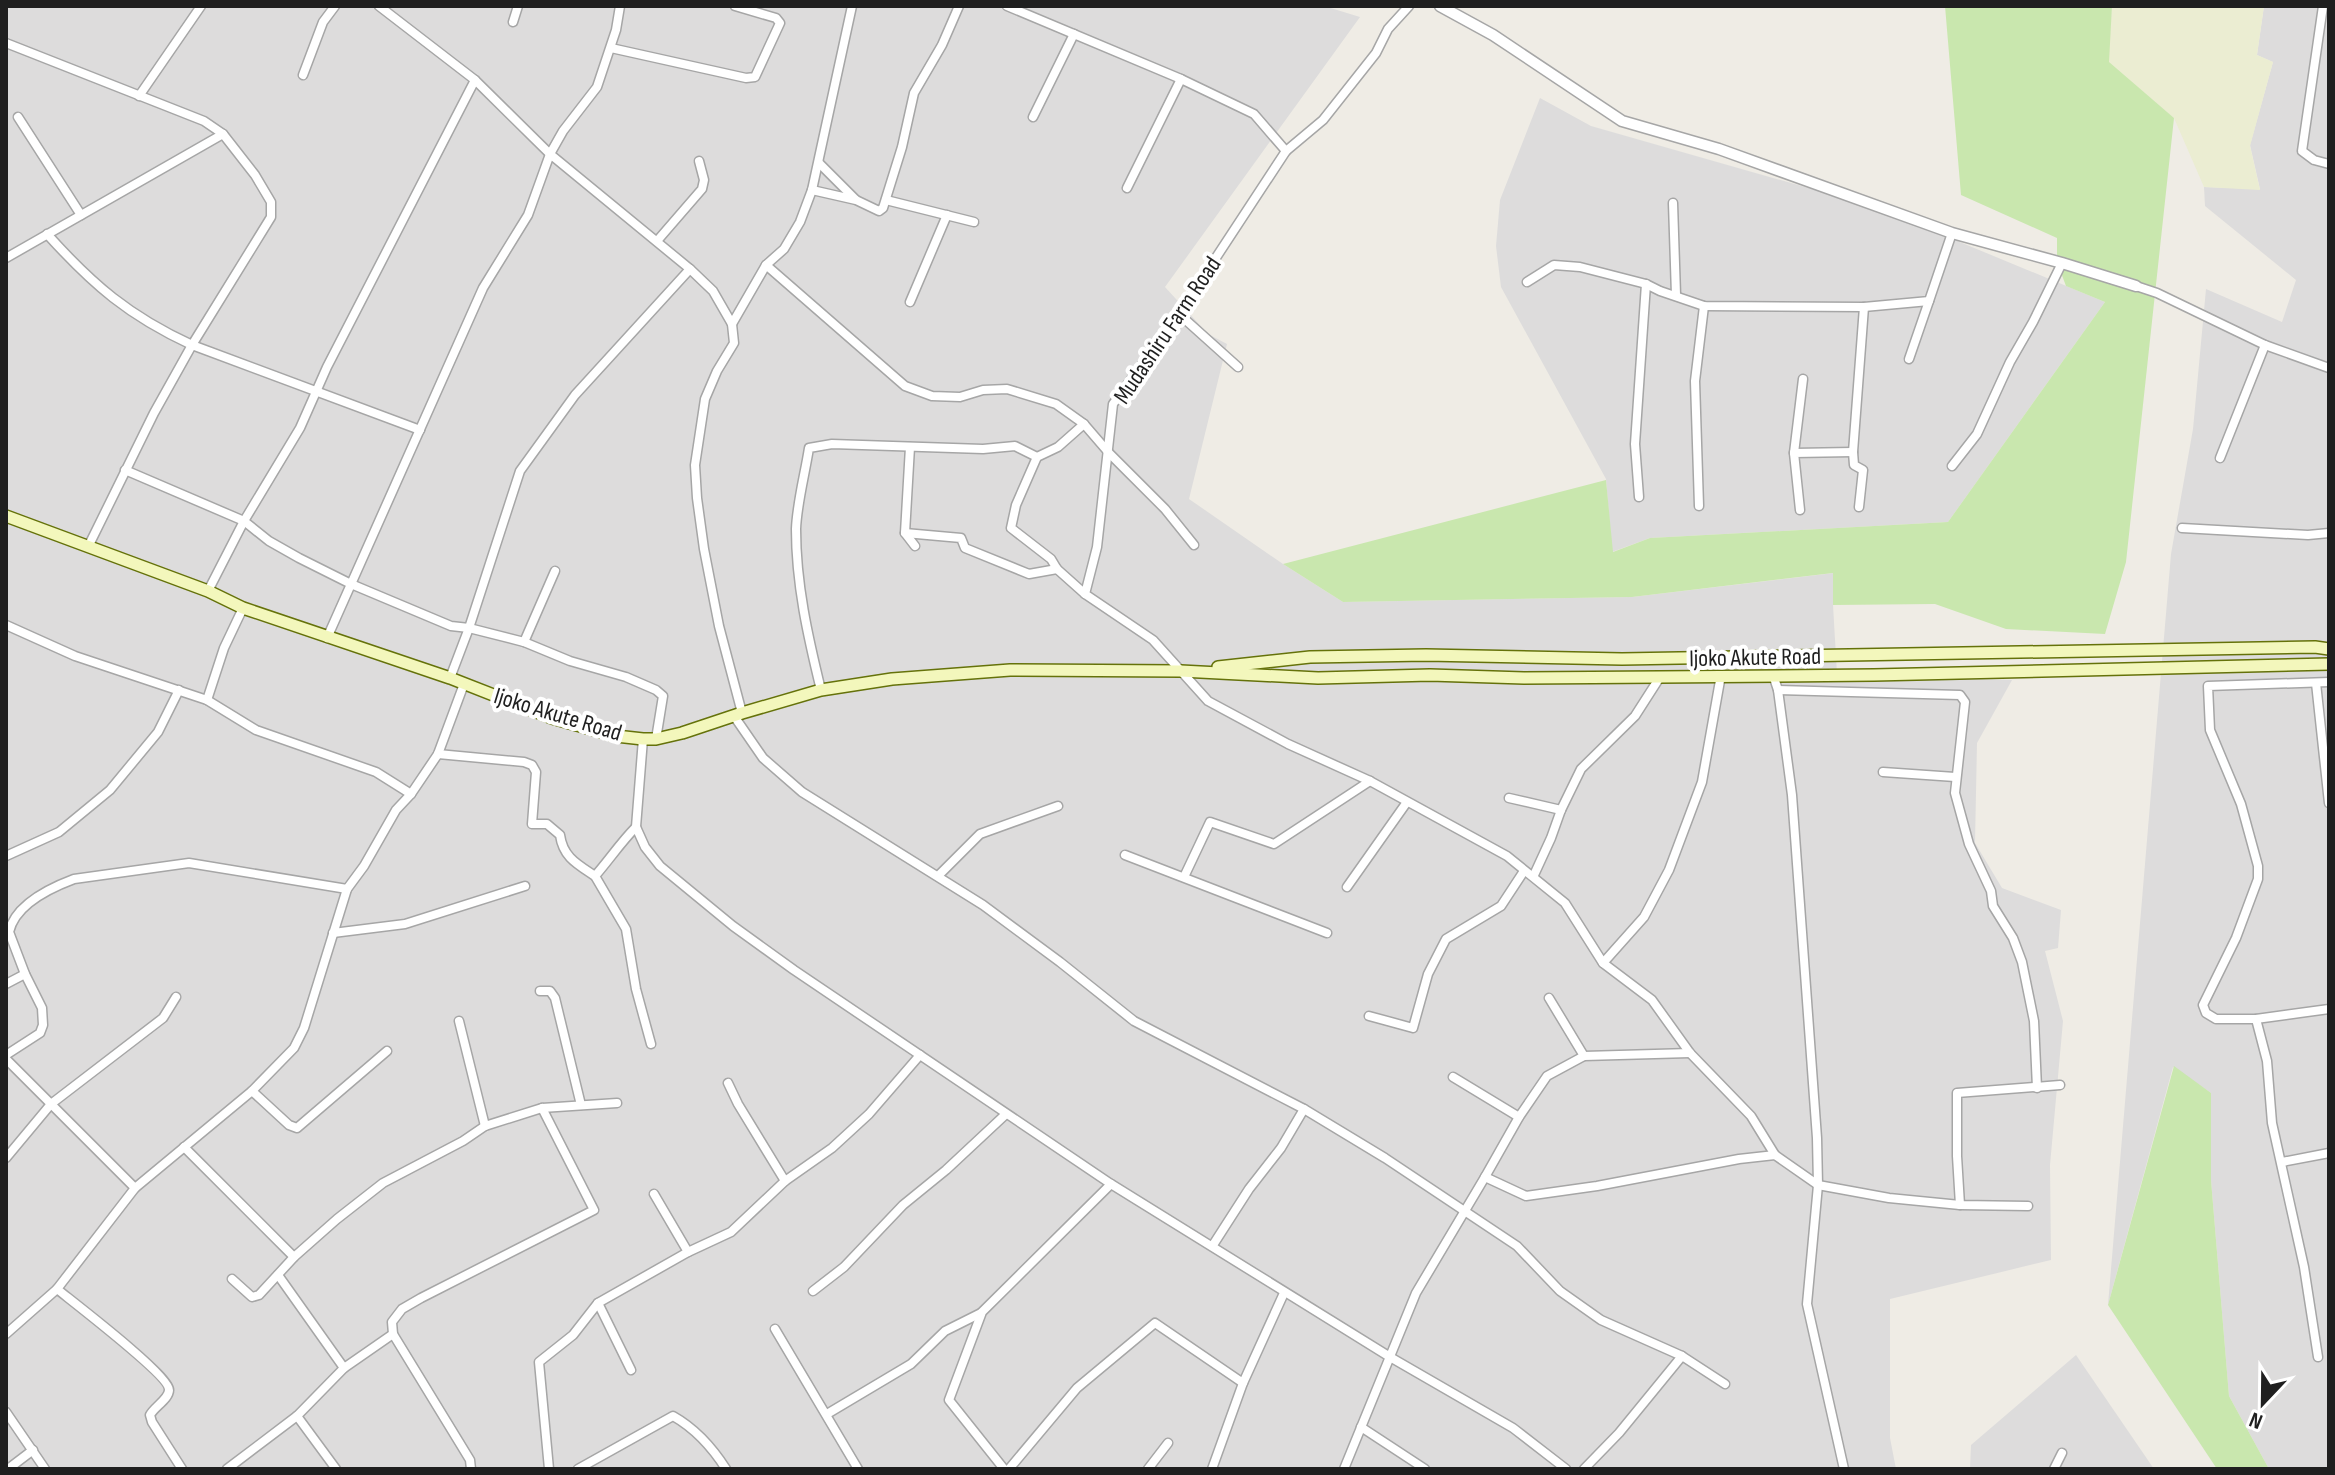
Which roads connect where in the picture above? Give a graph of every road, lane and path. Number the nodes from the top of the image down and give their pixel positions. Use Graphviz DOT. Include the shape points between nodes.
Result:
graph roads {
  1 [pos="201,6"];
  2 [pos="335,6"];
  3 [pos="379,6"];
  4 [pos="518,6"];
  5 [pos="620,6"];
  6 [pos="735,6"];
  7 [pos="852,6"];
  8 [pos="959,6"];
  9 [pos="1007,6"];
  10 [pos="1409,6"];
  11 [pos="1440,6"];
  12 [pos="2323,6"];
  13 [pos="513,22"];
  14 [pos="1074,34"];
  15 [pos="6,43"];
  16 [pos="611,48"];
  17 [pos="303,75"];
  18 [pos="1181,79"];
  19 [pos="475,80"];
  20 [pos="139,96"];
  21 [pos="18,117"];
  22 [pos="1033,117"];
  23 [pos="223,134"];
  24 [pos="1286,151"];
  25 [pos="550,154"];
  26 [pos="699,161"];
  27 [pos="819,163"];
  28 [pos="2329,164"];
  29 [pos="1127,188"];
  30 [pos="812,190"];
  31 [pos="856,200"];
  32 [pos="886,200"];
  33 [pos="1673,203"];
  34 [pos="81,215"];
  35 [pos="947,215"];
  36 [pos="974,222"];
  37 [pos="1952,233"];
  38 [pos="47,234"];
  39 [pos="657,241"];
  40 [pos="6,258"];
  41 [pos="2062,263"];
  42 [pos="766,265"];
  43 [pos="690,269"];
  44 [pos="1527,282"];
  45 [pos="1646,284"];
  46 [pos="2136,286"];
  47 [pos="1676,295"];
  48 [pos="1929,301"];
  49 [pos="910,302"];
  50 [pos="1704,306"];
  51 [pos="1864,307"];
  52 [pos="1179,314"];
  53 [pos="732,324"];
  54 [pos="192,345"];
  55 [pos="2265,345"];
  56 [pos="1909,359"];
  57 [pos="1238,367"];
  58 [pos="2329,368"];
  59 [pos="1803,379"];
  60 [pos="317,391"];
  61 [pos="1084,424"];
  62 [pos="420,430"];
  63 [pos="910,447"];
  64 [pos="1853,452"];
  65 [pos="1109,453"];
  66 [pos="1794,453"];
  67 [pos="1037,457"];
  68 [pos="2220,458"];
  69 [pos="1952,466"];
  70 [pos="125,470"];
  71 [pos="1639,497"];
  72 [pos="1699,506"];
  73 [pos="1859,507"];
  74 [pos="1800,510"];
  75 [pos="6,516"];
  76 [pos="244,521"];
  77 [pos="2182,528"];
  78 [pos="905,533"];
  79 [pos="2329,533"];
  80 [pos="1194,545"];
  81 [pos="915,546"];
  82 [pos="88,547"];
  83 [pos="1057,569"];
  84 [pos="555,571"];
  85 [pos="351,584"];
  86 [pos="208,591"];
  87 [pos="1085,594"];
  88 [pos="243,608"];
  89 [pos="6,625"];
  90 [pos="469,628"];
  91 [pos="327,638"];
  92 [pos="524,642"];
  93 [pos="2329,649"];
  94 [pos="2329,664"];
  95 [pos="1181,671"];
  96 [pos="1721,675"];
  97 [pos="1773,675"];
  98 [pos="1660,677"];
  99 [pos="450,678"];
  100 [pos="2329,682"];
  101 [pos="2316,683"];
  102 [pos="464,684"];
  103 [pos="179,690"];
  104 [pos="821,690"];
  105 [pos="1778,690"];
  106 [pos="207,700"];
  107 [pos="738,714"];
  108 [pos="650,739"];
  109 [pos="438,754"];
  110 [pos="1883,772"];
  111 [pos="1955,777"];
  112 [pos="1370,781"];
  113 [pos="411,794"];
  114 [pos="1509,798"];
  115 [pos="1407,802"];
  116 [pos="2329,803"];
  117 [pos="1058,806"];
  118 [pos="1561,810"];
  119 [pos="636,827"];
  120 [pos="1125,855"];
  121 [pos="6,856"];
  122 [pos="1524,871"];
  123 [pos="1534,875"];
  124 [pos="595,876"];
  125 [pos="938,876"];
  126 [pos="1184,877"];
  127 [pos="525,886"];
  128 [pos="1347,887"];
  129 [pos="347,889"];
  130 [pos="333,933"];
  131 [pos="1327,933"];
  132 [pos="1603,963"];
  133 [pos="25,974"];
  134 [pos="6,984"];
  135 [pos="540,991"];
  136 [pos="176,997"];
  137 [pos="1549,998"];
  138 [pos="2329,1009"];
  139 [pos="1369,1016"];
  140 [pos="2256,1019"];
  141 [pos="459,1021"];
  142 [pos="651,1044"];
  143 [pos="387,1051"];
  144 [pos="1690,1053"];
  145 [pos="920,1055"];
  146 [pos="1584,1056"];
  147 [pos="6,1057"];
  148 [pos="1453,1077"];
  149 [pos="728,1083"];
  150 [pos="2060,1085"];
  151 [pos="2037,1088"];
  152 [pos="252,1091"];
  153 [pos="617,1103"];
  154 [pos="51,1104"];
  155 [pos="581,1105"];
  156 [pos="542,1108"];
  157 [pos="1304,1109"];
  158 [pos="1006,1114"];
  159 [pos="1519,1117"];
  160 [pos="485,1126"];
  161 [pos="184,1147"];
  162 [pos="2329,1153"];
  163 [pos="1775,1155"];
  164 [pos="6,1158"];
  165 [pos="2282,1162"];
  166 [pos="1485,1177"];
  167 [pos="785,1181"];
  168 [pos="1111,1184"];
  169 [pos="1818,1185"];
  170 [pos="135,1188"];
  171 [pos="654,1194"];
  172 [pos="1960,1205"];
  173 [pos="2028,1206"];
  174 [pos="1464,1212"];
  175 [pos="1213,1245"];
  176 [pos="688,1252"];
  177 [pos="294,1257"];
  178 [pos="278,1275"];
  179 [pos="232,1279"];
  180 [pos="57,1289"];
  181 [pos="813,1291"];
  182 [pos="1284,1293"];
  183 [pos="598,1303"];
  184 [pos="982,1312"];
  185 [pos="775,1329"];
  186 [pos="6,1334"];
  187 [pos="393,1334"];
  188 [pos="1682,1356"];
  189 [pos="1390,1357"];
  190 [pos="2318,1357"];
  191 [pos="344,1368"];
  192 [pos="631,1370"];
  193 [pos="1243,1383"];
  194 [pos="1725,1384"];
  195 [pos="6,1412"];
  196 [pos="827,1414"];
  197 [pos="297,1416"];
  198 [pos="1361,1427"];
  199 [pos="1168,1443"];
  200 [pos="33,1450"];
  201 [pos="2062,1453"];
  202 [pos="8,1469"];
  203 [pos="45,1469"];
  204 [pos="182,1469"];
  205 [pos="227,1469"];
  206 [pos="336,1469"];
  207 [pos="471,1469"];
  208 [pos="549,1469"];
  209 [pos="578,1469"];
  210 [pos="726,1469"];
  211 [pos="858,1469"];
  212 [pos="1006,1469"];
  213 [pos="1148,1469"];
  214 [pos="1212,1469"];
  215 [pos="1344,1469"];
  216 [pos="1425,1469"];
  217 [pos="1566,1469"];
  218 [pos="1584,1469"];
  219 [pos="1844,1469"];
  220 [pos="2054,1469"];
  1 -- 20 [label="street"];
  2 -- 17 [label="street" via="323,22"];
  3 -- 19 [label="street"];
  4 -- 13 [label="street"];
  5 -- 16 [label="street"];
  6 -- 16 [label="street" via="780,23 755,77"];
  7 -- 27 [label="street"];
  8 -- 32 [label="street" via="914,93"];
  9 -- 14 [label="street"];
  10 -- 24 [label="street, Mudashiru Farm Road" via="1323,120"];
  11 -- 37 [label="street" via="1622,121 1719,149"];
  12 -- 28 [label="street" via="2302,151"];
  14 -- 18 [label="street"];
  14 -- 22 [label="street"];
  15 -- 20 [label="street"];
  16 -- 25 [label="street" via="597,87"];
  18 -- 24 [label="street" via="1254,114"];
  18 -- 29 [label="street"];
  19 -- 25 [label="street"];
  19 -- 60 [label="street"];
  20 -- 23 [label="street" via="204,121"];
  21 -- 34 [label="street"];
  23 -- 34 [label="street"];
  23 -- 54 [label="street" via="271,202 271,217"];
  24 -- 52 [label="street, Mudashiru Farm Road"];
  25 -- 39 [label="street"];
  25 -- 62 [label="street" via="528,215 483,288"];
  26 -- 39 [label="street" via="702,189"];
  27 -- 30 [label="street"];
  27 -- 31 [label="street"];
  30 -- 31 [label="street"];
  30 -- 42 [label="street" via="784,249"];
  31 -- 32 [label="street" via="879,211"];
  32 -- 35 [label="street"];
  33 -- 47 [label="street"];
  34 -- 38 [label="street"];
  35 -- 36 [label="street"];
  35 -- 49 [label="street"];
  37 -- 41 [label="street"];
  37 -- 48 [label="street"];
  38 -- 40 [label="street"];
  38 -- 54 [label="street" via="122,307"];
  39 -- 43 [label="street"];
  41 -- 46 [label="street"];
  41 -- 69 [label="street" via="1977,434"];
  42 -- 53 [label="street"];
  42 -- 61 [label="street" via="905,386 932,396 960,397 1007,389 1056,404"];
  43 -- 53 [label="street" via="713,291"];
  43 -- 90 [label="street" via="575,395 520,471"];
  44 -- 45 [label="street" via="1554,265"];
  45 -- 47 [label="street"];
  45 -- 71 [label="street" via="1635,444"];
  46 -- 55 [label="street"];
  47 -- 50 [label="street"];
  48 -- 51 [label="street"];
  48 -- 56 [label="street"];
  50 -- 51 [label="street"];
  50 -- 72 [label="street" via="1695,381"];
  51 -- 64 [label="street"];
  52 -- 57 [label="street"];
  52 -- 65 [label="street, Mudashiru Farm Road" via="1113,404"];
  53 -- 107 [label="street" via="734,343 705,399 695,465 710,580"];
  54 -- 60 [label="street"];
  54 -- 70 [label="street"];
  55 -- 58 [label="street"];
  55 -- 68 [label="street"];
  59 -- 66 [label="street"];
  60 -- 62 [label="street"];
  60 -- 76 [label="street"];
  61 -- 65 [label="street"];
  61 -- 67 [label="street"];
  62 -- 85 [label="street"];
  63 -- 67 [label="street" via="1015,446"];
  63 -- 78 [label="street"];
  63 -- 104 [label="street" via="809,448 796,528 799,582"];
  64 -- 66 [label="street"];
  64 -- 73 [label="street" via="1854,465 1863,470"];
  65 -- 80 [label="street"];
  65 -- 87 [label="street, Mudashiru Farm Road"];
  66 -- 74 [label="street"];
  67 -- 83 [label="street" via="1011,528"];
  70 -- 76 [label="street"];
  70 -- 82 [label="street"];
  75 -- 82 [label="main road, Ijoko Akute Road"];
  76 -- 85 [label="street" via="269,541"];
  76 -- 86 [label="street"];
  77 -- 79 [label="street"];
  78 -- 81 [label="street"];
  78 -- 83 [label="street" via="961,538 965,548 1029,574"];
  82 -- 86 [label="main road, Ijoko Akute Road"];
  83 -- 87 [label="street"];
  84 -- 92 [label="street"];
  85 -- 90 [label="street" via="451,626"];
  85 -- 91 [label="street"];
  86 -- 88 [label="main road, Ijoko Akute Road"];
  87 -- 95 [label="street" via="1153,640"];
  88 -- 91 [label="main road, Ijoko Akute Road"];
  88 -- 106 [label="street"];
  89 -- 103 [label="street" via="75,656"];
  90 -- 92 [label="street"];
  90 -- 99 [label="street"];
  91 -- 99 [label="main road, Ijoko Akute Road"];
  92 -- 108 [label="street" via="656,690 663,696"];
  93 -- 95 [label="main road, Ijoko Akute Road" via="1622,659 1310,657"];
  94 -- 97 [label="main road, Ijoko Akute Road"];
  95 -- 98 [label="main road, Ijoko Akute Road" via="1318,678"];
  95 -- 104 [label="main road, Ijoko Akute Road" via="1010,670"];
  95 -- 112 [label="street" via="1208,701"];
  96 -- 97 [label="main road, Ijoko Akute Road"];
  96 -- 98 [label="main road, Ijoko Akute Road"];
  96 -- 132 [label="street" via="1702,782 1669,870 1644,917"];
  97 -- 105 [label="street"];
  98 -- 118 [label="street" via="1635,716 1581,769"];
  99 -- 102 [label="main road, Ijoko Akute Road"];
  100 -- 101 [label="street"];
  101 -- 116 [label="street"];
  101 -- 140 [label="street" via="2208,686 2210,730 2241,804 2257,854 2258,879 2203,1005 2216,1019"];
  102 -- 108 [label="main road, Ijoko Akute Road" via="552,718 616,736"];
  102 -- 109 [label="street"];
  103 -- 106 [label="street"];
  103 -- 121 [label="street" via="158,732 110,790 59,832"];
  104 -- 107 [label="main road, Ijoko Akute Road"];
  105 -- 111 [label="street" via="1960,695 1965,702"];
  105 -- 169 [label="street" via="1792,795"];
  106 -- 113 [label="street" via="256,730 376,772"];
  107 -- 108 [label="main road, Ijoko Akute Road"];
  107 -- 125 [label="street" via="763,758 802,792"];
  108 -- 119 [label="street"];
  109 -- 113 [label="street"];
  109 -- 124 [label="street" via="532,765 532,824 547,824 560,835 562,848"];
  110 -- 111 [label="street"];
  111 -- 151 [label="street" via="1969,844 2022,962 2034,1021"];
  112 -- 115 [label="street"];
  112 -- 126 [label="street" via="1274,844 1210,822"];
  113 -- 129 [label="street"];
  114 -- 118 [label="street"];
  115 -- 122 [label="street" via="1507,856"];
  115 -- 128 [label="street"];
  117 -- 125 [label="street" via="980,834"];
  118 -- 123 [label="street"];
  119 -- 124 [label="street"];
  119 -- 145 [label="street" via="660,866 733,926"];
  120 -- 126 [label="street"];
  122 -- 123 [label="street"];
  122 -- 139 [label="street" via="1501,906 1446,939 1428,974 1413,1028"];
  123 -- 132 [label="street" via="1565,903"];
  124 -- 142 [label="street" via="626,929"];
  125 -- 157 [label="street" via="1134,1021"];
  126 -- 131 [label="street"];
  127 -- 130 [label="street" via="405,924"];
  129 -- 130 [label="street"];
  129 -- 133 [label="street" via="189,863 74,879 45,892 13,919 9,932"];
  130 -- 152 [label="street" via="294,1048"];
  132 -- 144 [label="street" via="1652,1000"];
  133 -- 134 [label="street"];
  133 -- 147 [label="street" via="42,1008 43,1025 40,1033"];
  135 -- 155 [label="street" via="550,991 555,998"];
  136 -- 154 [label="street" via="163,1018"];
  137 -- 146 [label="street"];
  138 -- 140 [label="street"];
  140 -- 165 [label="street"];
  141 -- 160 [label="street"];
  143 -- 152 [label="street" via="297,1128"];
  144 -- 146 [label="street"];
  144 -- 163 [label="street" via="1751,1116"];
  145 -- 158 [label="street"];
  145 -- 167 [label="street" via="869,1114"];
  146 -- 159 [label="street" via="1547,1076"];
  147 -- 154 [label="street"];
  148 -- 159 [label="street"];
  149 -- 167 [label="street"];
  150 -- 151 [label="street"];
  151 -- 172 [label="street" via="1957,1093"];
  152 -- 161 [label="street"];
  153 -- 155 [label="street"];
  154 -- 164 [label="street"];
  154 -- 170 [label="street"];
  155 -- 156 [label="street"];
  156 -- 160 [label="street"];
  156 -- 187 [label="street" via="594,1210 402,1309 392,1322"];
  157 -- 174 [label="street"];
  157 -- 175 [label="street"];
  158 -- 168 [label="street"];
  158 -- 181 [label="street"];
  159 -- 166 [label="street"];
  160 -- 177 [label="street" via="383,1183"];
  161 -- 170 [label="street"];
  161 -- 177 [label="street"];
  162 -- 165 [label="street"];
  163 -- 166 [label="street" via="1526,1196"];
  163 -- 169 [label="street"];
  165 -- 190 [label="street"];
  166 -- 174 [label="street"];
  167 -- 176 [label="street" via="731,1232"];
  168 -- 175 [label="street"];
  168 -- 184 [label="street"];
  169 -- 172 [label="street"];
  169 -- 219 [label="street" via="1807,1304"];
  170 -- 180 [label="street"];
  171 -- 176 [label="street"];
  172 -- 173 [label="street"];
  174 -- 188 [label="street" via="1517,1246 1560,1291 1601,1320"];
  174 -- 189 [label="street" via="1416,1293"];
  175 -- 182 [label="street"];
  176 -- 183 [label="street"];
  177 -- 178 [label="street"];
  178 -- 179 [label="street" via="252,1297"];
  178 -- 191 [label="street"];
  180 -- 186 [label="street"];
  180 -- 204 [label="street" via="167,1383 167,1396 150,1415"];
  182 -- 189 [label="street"];
  182 -- 193 [label="street"];
  183 -- 192 [label="street"];
  183 -- 208 [label="street" via="573,1335 539,1362"];
  184 -- 196 [label="street" via="945,1331 911,1364"];
  184 -- 212 [label="street" via="949,1400"];
  185 -- 196 [label="street"];
  187 -- 191 [label="street"];
  187 -- 207 [label="street"];
  188 -- 194 [label="street"];
  188 -- 218 [label="street"];
  189 -- 198 [label="street"];
  189 -- 217 [label="street" via="1513,1428"];
  191 -- 197 [label="street"];
  193 -- 212 [label="street" via="1155,1323 1077,1388"];
  193 -- 214 [label="street"];
  195 -- 200 [label="street"];
  196 -- 211 [label="street"];
  197 -- 205 [label="street"];
  197 -- 206 [label="street"];
  198 -- 215 [label="street"];
  198 -- 216 [label="street"];
  199 -- 213 [label="street"];
  200 -- 202 [label="street"];
  200 -- 203 [label="street"];
  201 -- 220 [label="street"];
  209 -- 210 [label="street" via="673,1416 693,1428"];
}
